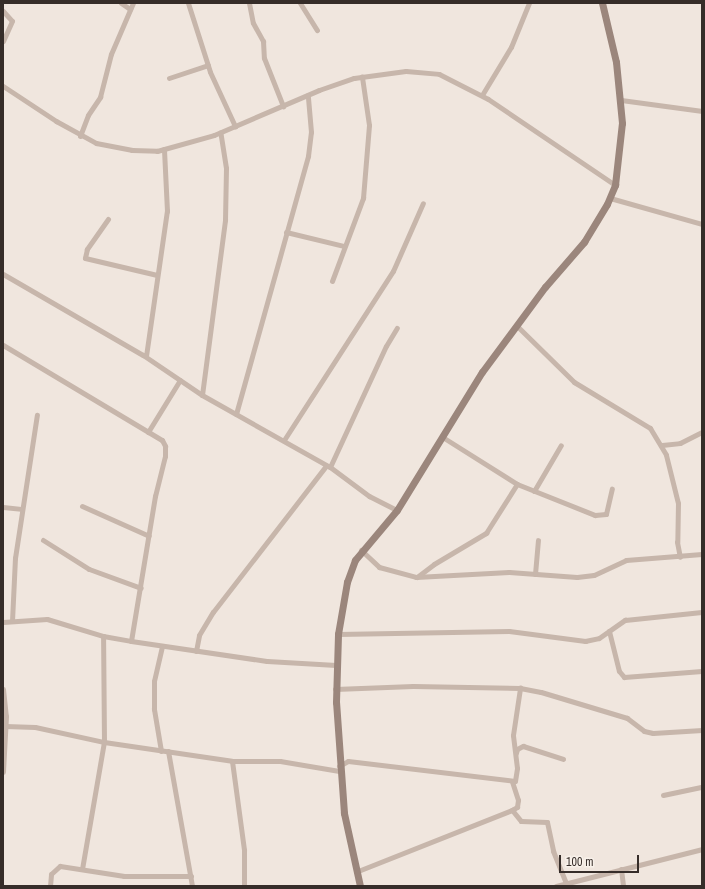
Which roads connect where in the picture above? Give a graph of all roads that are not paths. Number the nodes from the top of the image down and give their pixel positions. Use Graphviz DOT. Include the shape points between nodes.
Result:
graph roads {
  1 [pos="121,3"];
  2 [pos="133,3"];
  3 [pos="188,3"];
  4 [pos="249,3"];
  5 [pos="300,3"];
  6 [pos="529,3"];
  7 [pos="602,3"];
  8 [pos="130,8"];
  9 [pos="3,12"];
  10 [pos="317,30"];
  11 [pos="3,41"];
  12 [pos="208,65"];
  13 [pos="362,77"];
  14 [pos="168,78"];
  15 [pos="3,86"];
  16 [pos="308,95"];
  17 [pos="482,95"];
  18 [pos="621,100"];
  19 [pos="283,106"];
  20 [pos="702,111"];
  21 [pos="235,126"];
  22 [pos="220,132"];
  23 [pos="80,136"];
  24 [pos="164,149"];
  25 [pos="615,185"];
  26 [pos="610,198"];
  27 [pos="423,203"];
  28 [pos="108,219"];
  29 [pos="702,224"];
  30 [pos="286,232"];
  31 [pos="344,246"];
  32 [pos="3,274"];
  33 [pos="157,276"];
  34 [pos="332,281"];
  35 [pos="517,326"];
  36 [pos="397,328"];
  37 [pos="3,345"];
  38 [pos="146,356"];
  39 [pos="180,380"];
  40 [pos="202,395"];
  41 [pos="236,414"];
  42 [pos="37,415"];
  43 [pos="148,432"];
  44 [pos="702,432"];
  45 [pos="444,438"];
  46 [pos="284,440"];
  47 [pos="561,445"];
  48 [pos="662,445"];
  49 [pos="328,467"];
  50 [pos="517,484"];
  51 [pos="612,489"];
  52 [pos="534,491"];
  53 [pos="82,506"];
  54 [pos="3,507"];
  55 [pos="21,509"];
  56 [pos="397,510"];
  57 [pos="149,536"];
  58 [pos="43,540"];
  59 [pos="538,540"];
  60 [pos="361,550"];
  61 [pos="702,554"];
  62 [pos="680,558"];
  63 [pos="535,574"];
  64 [pos="416,578"];
  65 [pos="141,588"];
  66 [pos="702,612"];
  67 [pos="12,621"];
  68 [pos="3,622"];
  69 [pos="609,631"];
  70 [pos="338,634"];
  71 [pos="103,636"];
  72 [pos="131,641"];
  73 [pos="162,646"];
  74 [pos="196,651"];
  75 [pos="336,665"];
  76 [pos="702,671"];
  77 [pos="3,688"];
  78 [pos="520,688"];
  79 [pos="335,689"];
  80 [pos="5,726"];
  81 [pos="702,730"];
  82 [pos="104,742"];
  83 [pos="161,751"];
  84 [pos="168,751"];
  85 [pos="516,758"];
  86 [pos="563,759"];
  87 [pos="232,761"];
  88 [pos="339,768"];
  89 [pos="3,772"];
  90 [pos="512,781"];
  91 [pos="702,787"];
  92 [pos="663,795"];
  93 [pos="512,810"];
  94 [pos="702,849"];
  95 [pos="82,869"];
  96 [pos="621,869"];
  97 [pos="358,871"];
  98 [pos="191,876"];
  99 [pos="567,884"];
  100 [pos="50,886"];
  101 [pos="192,886"];
  102 [pos="244,886"];
  103 [pos="360,886"];
  104 [pos="556,886"];
  105 [pos="623,886"];
  1 -- 8 [label="street"];
  2 -- 8 [label="street"];
  3 -- 12 [label="street"];
  4 -- 19 [label="street" via="253,23 262,40 264,58"];
  5 -- 10 [label="street"];
  6 -- 17 [label="street" via="512,48"];
  7 -- 18 [label="street" via="611,33"];
  8 -- 23 [label="street" via="111,54 100,97 88,115"];
  9 -- 11 [label="street" via="12,19"];
  12 -- 14 [label="street"];
  12 -- 21 [label="street"];
  13 -- 16 [label="street"];
  13 -- 17 [label="street" via="406,71 439,74"];
  13 -- 31 [label="street" via="369,126 367,169 361,207"];
  15 -- 23 [label="street"];
  16 -- 19 [label="street"];
  16 -- 30 [label="street" via="311,132 308,156"];
  17 -- 25 [label="street"];
  18 -- 20 [label="street"];
  18 -- 25 [label="street" via="622,134"];
  19 -- 21 [label="street"];
  21 -- 22 [label="street"];
  22 -- 24 [label="street"];
  22 -- 40 [label="street" via="226,168 225,220"];
  23 -- 24 [label="street" via="96,143 132,150"];
  24 -- 33 [label="street" via="167,211"];
  25 -- 26 [label="street"];
  26 -- 29 [label="street"];
  26 -- 35 [label="street" via="584,242 545,287"];
  27 -- 46 [label="street" via="392,271"];
  28 -- 33 [label="street" via="87,249 86,258"];
  30 -- 31 [label="street"];
  30 -- 41 [label="street"];
  31 -- 34 [label="street"];
  32 -- 38 [label="street"];
  33 -- 38 [label="street"];
  35 -- 45 [label="street" via="482,372"];
  35 -- 48 [label="street" via="574,382 648,425"];
  36 -- 49 [label="street"];
  37 -- 43 [label="street"];
  38 -- 39 [label="street"];
  39 -- 40 [label="street"];
  39 -- 43 [label="street"];
  40 -- 41 [label="street"];
  41 -- 46 [label="street"];
  42 -- 55 [label="street"];
  43 -- 57 [label="street" via="162,440 165,456"];
  44 -- 48 [label="street" via="680,443"];
  45 -- 50 [label="street"];
  45 -- 56 [label="street"];
  46 -- 49 [label="street"];
  47 -- 52 [label="street"];
  48 -- 62 [label="street" via="678,503 677,542"];
  49 -- 56 [label="street" via="369,496"];
  49 -- 74 [label="street" via="213,612 199,635"];
  50 -- 52 [label="street"];
  50 -- 64 [label="street" via="486,533 434,564"];
  51 -- 52 [label="street" via="606,514 600,516"];
  53 -- 57 [label="street"];
  54 -- 55 [label="street"];
  55 -- 67 [label="street" via="15,558"];
  56 -- 60 [label="street"];
  57 -- 65 [label="street"];
  58 -- 65 [label="street" via="89,569"];
  59 -- 63 [label="street"];
  60 -- 64 [label="street" via="379,567"];
  60 -- 70 [label="street" via="347,582"];
  61 -- 62 [label="street"];
  62 -- 63 [label="street" via="626,560 594,575 577,577"];
  63 -- 64 [label="street" via="509,572"];
  65 -- 72 [label="street"];
  66 -- 69 [label="street" via="625,620"];
  67 -- 68 [label="street"];
  67 -- 71 [label="street" via="47,619"];
  69 -- 70 [label="street" via="599,638 585,641 509,631"];
  69 -- 76 [label="street" via="619,671 624,677"];
  70 -- 75 [label="street"];
  71 -- 72 [label="street"];
  71 -- 82 [label="street"];
  72 -- 73 [label="street"];
  73 -- 74 [label="street"];
  73 -- 83 [label="street" via="154,681 154,709"];
  74 -- 75 [label="street" via="267,661"];
  75 -- 79 [label="street"];
  77 -- 80 [label="street"];
  78 -- 79 [label="street" via="413,686"];
  78 -- 81 [label="street" via="627,718 644,731 653,733"];
  78 -- 85 [label="street" via="513,735"];
  79 -- 88 [label="street"];
  80 -- 82 [label="street" via="35,727"];
  80 -- 89 [label="street"];
  82 -- 83 [label="street"];
  82 -- 95 [label="street"];
  83 -- 84 [label="street"];
  84 -- 87 [label="street"];
  84 -- 98 [label="street"];
  85 -- 86 [label="street" via="517,749 523,746"];
  85 -- 90 [label="street" via="517,777"];
  87 -- 88 [label="street" via="280,761"];
  87 -- 102 [label="street" via="244,850"];
  88 -- 90 [label="street" via="348,761 477,774"];
  88 -- 97 [label="street" via="344,813"];
  90 -- 93 [label="street" via="518,800 517,806"];
  91 -- 92 [label="street"];
  93 -- 97 [label="street"];
  93 -- 99 [label="street" via="521,821 547,822 553,851"];
  94 -- 96 [label="street"];
  95 -- 98 [label="street" via="124,876"];
  95 -- 100 [label="street" via="60,866 54,868"];
  96 -- 99 [label="street"];
  96 -- 105 [label="street"];
  97 -- 103 [label="street"];
  98 -- 101 [label="street"];
  99 -- 104 [label="street"];
}
